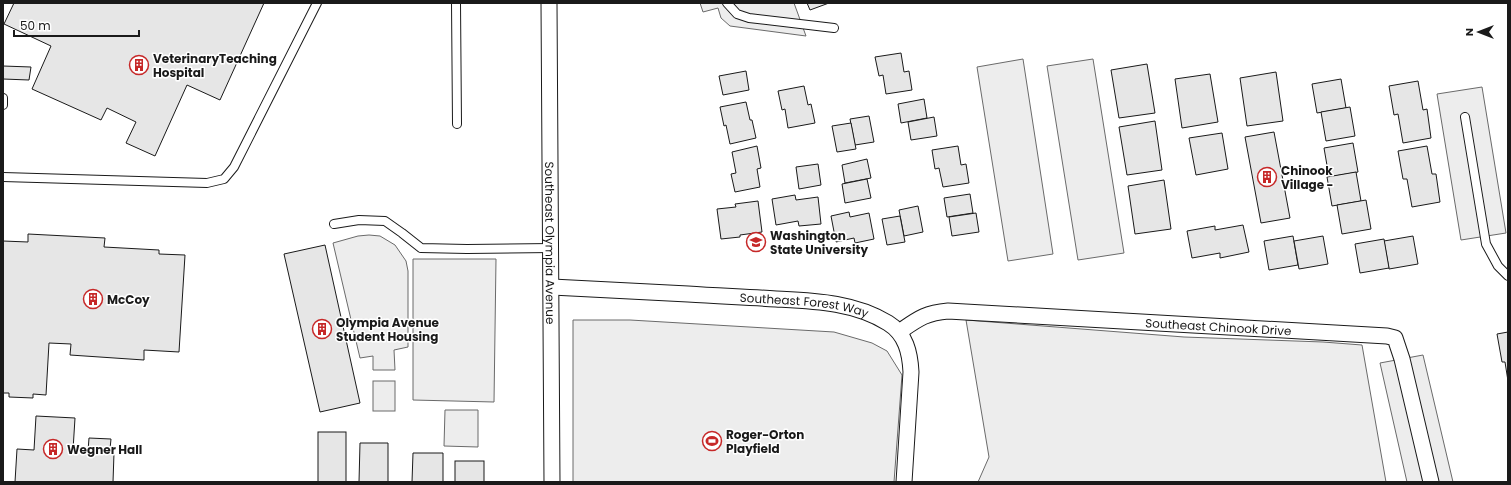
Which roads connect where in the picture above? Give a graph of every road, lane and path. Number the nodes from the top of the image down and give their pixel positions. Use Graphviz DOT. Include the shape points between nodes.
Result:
graph roads {
  1 [pos="317,3"];
  2 [pos="456,3"];
  3 [pos="549,3"];
  4 [pos="727,3"];
  5 [pos="834,28"];
  6 [pos="3,98"];
  7 [pos="3,105"];
  8 [pos="1465,117"];
  9 [pos="457,124"];
  10 [pos="3,177"];
  11 [pos="334,224"];
  12 [pos="552,248"];
  13 [pos="1508,276"];
  14 [pos="552,287"];
  15 [pos="899,332"];
  16 [pos="552,482"];
  17 [pos="904,482"];
  18 [pos="1431,482"];
  1 -- 10 [label="lane" via="234,167 224,179 207,183"];
  2 -- 9 [label="lane"];
  3 -- 12 [label="street, Southeast Olympia Avenue"];
  4 -- 5 [label="lane" via="737,14 749,18"];
  6 -- 7 [label="lane"];
  8 -- 13 [label="lane" via="1486,244 1498,266"];
  11 -- 12 [label="lane" via="359,220 385,221 421,248"];
  12 -- 14 [label="street, Southeast Olympia Avenue"];
  14 -- 15 [label="street, Southeast Forest Way" via="835,304 867,313 888,323"];
  14 -- 16 [label="street, Southeast Olympia Avenue"];
  15 -- 17 [label="street, Southeast Forest Way" via="909,352 911,372"];
  15 -- 18 [label="street, Southeast Chinook Drive" via="922,316 948,311 1395,338"];
}
